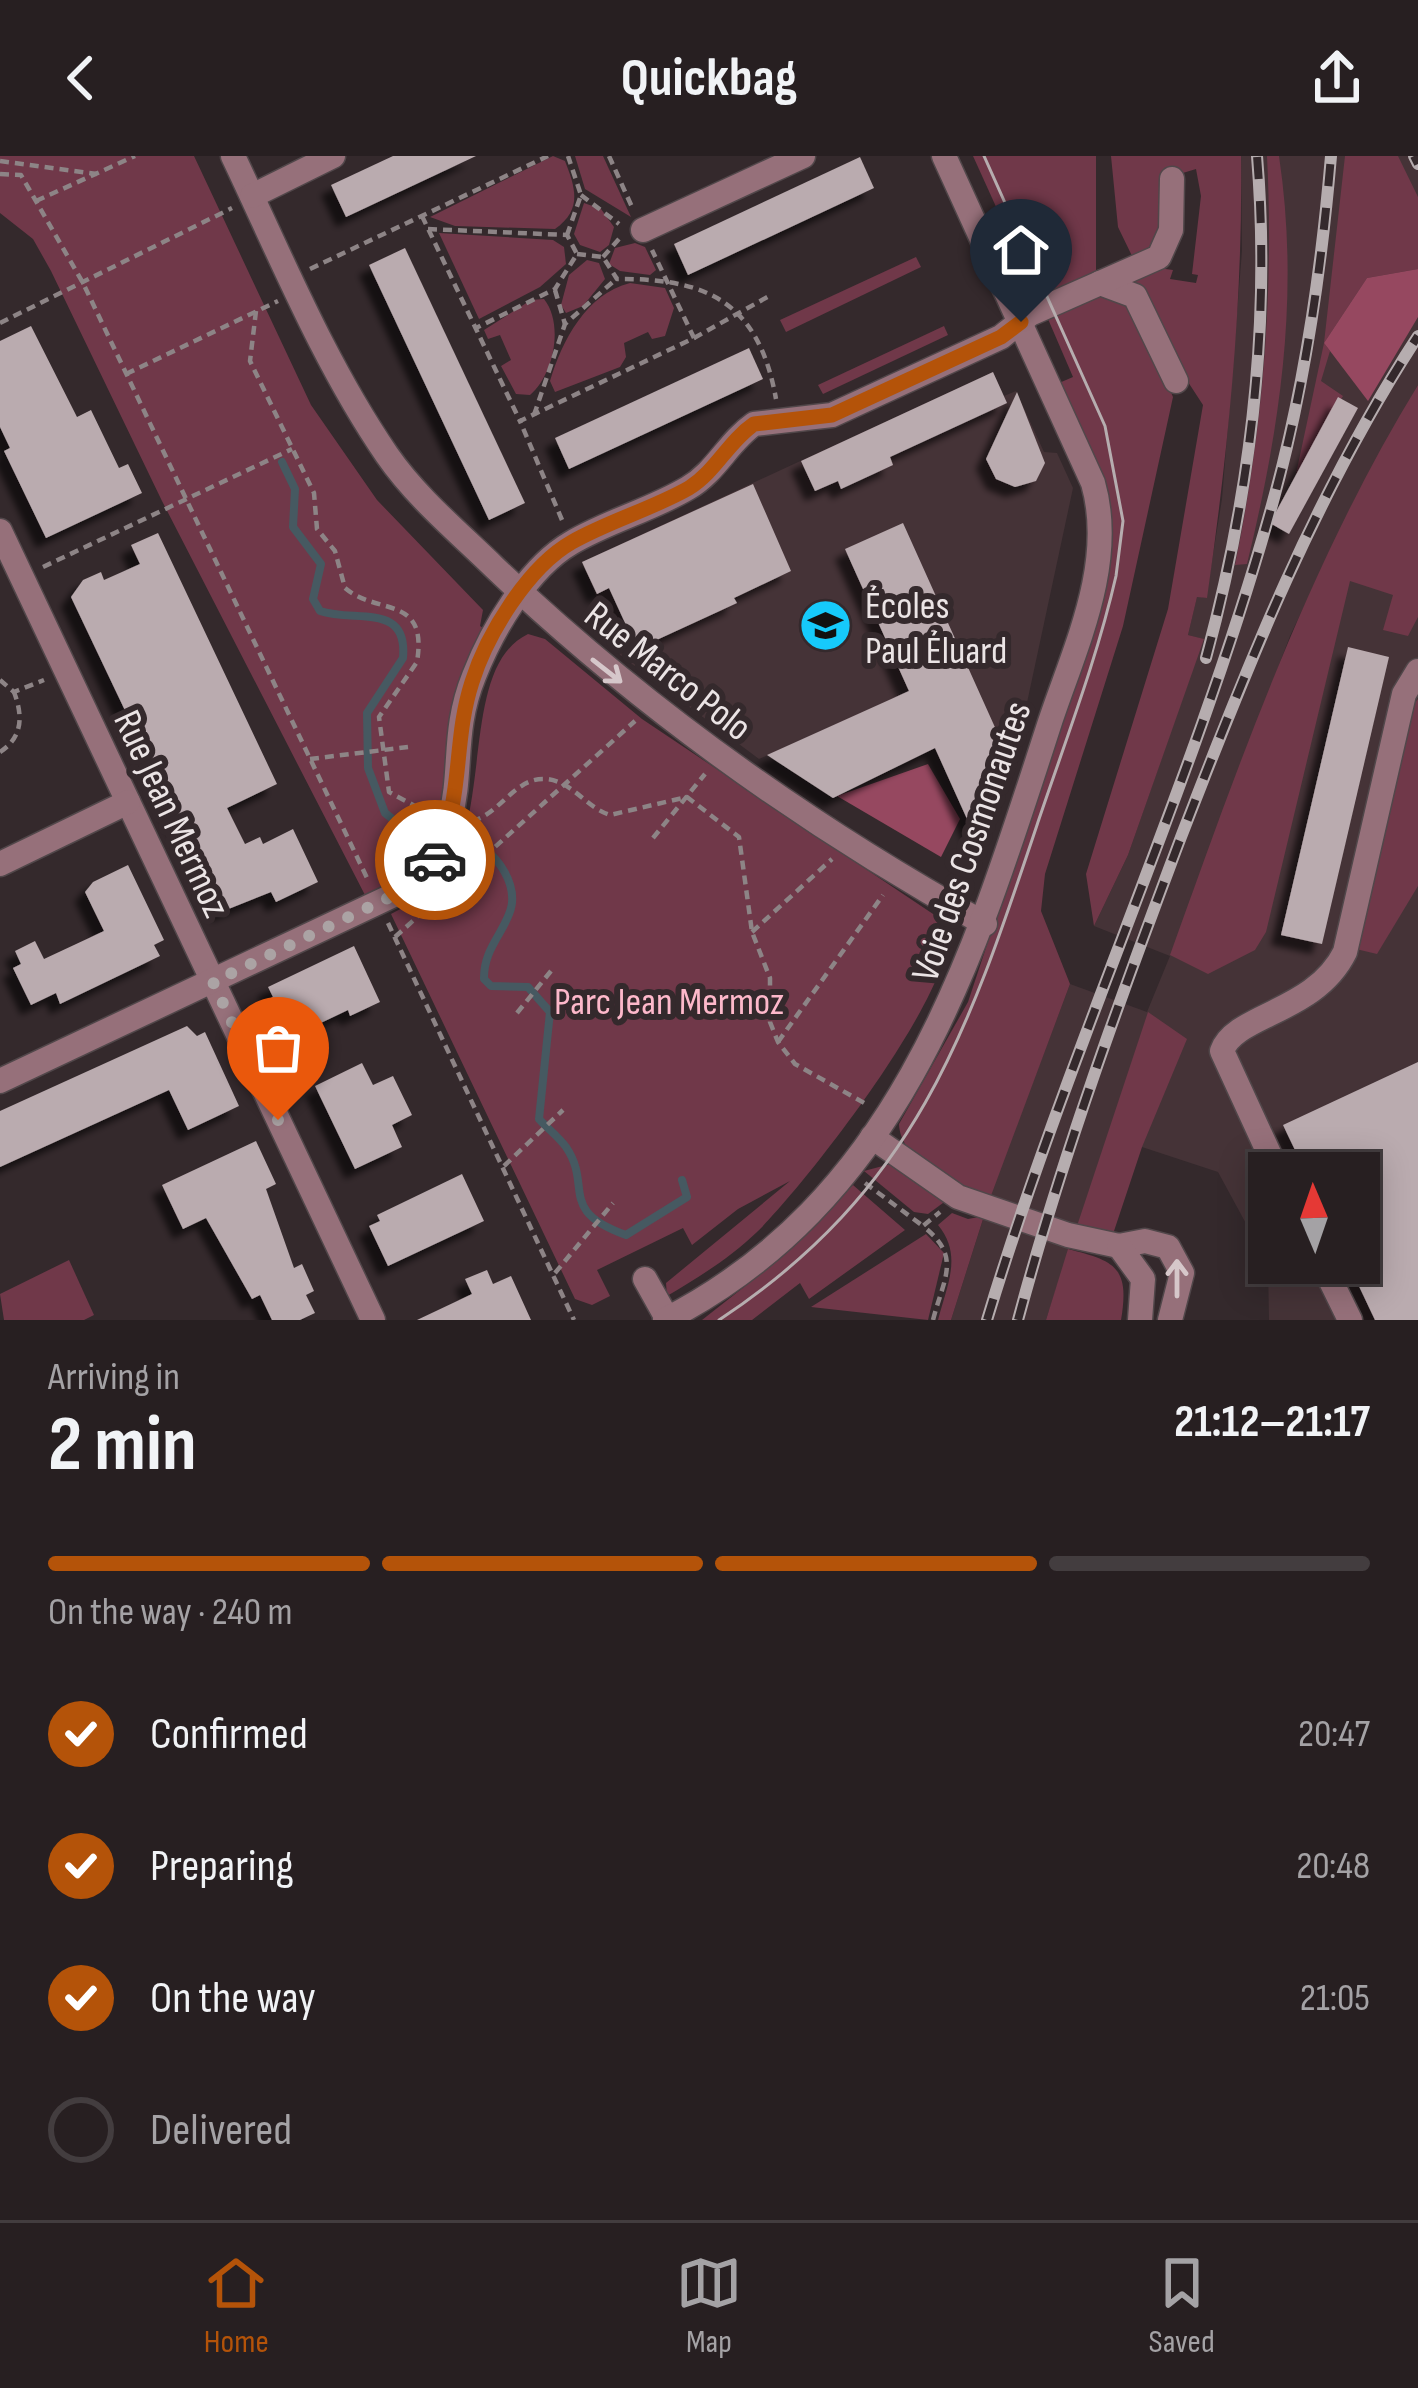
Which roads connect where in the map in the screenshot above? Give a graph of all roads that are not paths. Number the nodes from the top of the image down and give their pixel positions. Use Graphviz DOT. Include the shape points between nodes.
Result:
graph roads {
  1 [pos="233,156"];
  2 [pos="333,156"];
  3 [pos="803,156"];
  4 [pos="944,156"];
  5 [pos="1172,179"];
  6 [pos="252,196"];
  7 [pos="633,232"];
  8 [pos="1100,283"];
  9 [pos="1021,322"];
  10 [pos="1176,381"];
  11 [pos="0,531"];
  12 [pos="520,594"];
  13 [pos="1418,671"];
  14 [pos="128,802"];
  15 [pos="0,864"];
  16 [pos="985,924"];
  17 [pos="213,982"];
  18 [pos="0,1082"];
  19 [pos="872,1137"];
  20 [pos="1268,1152"];
  21 [pos="1119,1246"];
  22 [pos="645,1279"];
  23 [pos="1332,1284"];
  24 [pos="373,1320"];
  25 [pos="667,1320"];
  26 [pos="1140,1320"];
  27 [pos="1170,1320"];
  28 [pos="1349,1320"];
  1 -- 6 [label="street, Rue Marco Polo"];
  2 -- 6 [label="street"];
  3 -- 7 [label="street"];
  4 -- 9 [label="street, Voie des Cosmonautes"];
  5 -- 8 [label="street" via="1166,249"];
  6 -- 12 [label="street, Rue Marco Polo" via="389,458"];
  8 -- 9 [label="street"];
  8 -- 10 [label="street" via="1135,296"];
  9 -- 12 [label="street" via="832,415 754,424 711,472 572,542"];
  9 -- 16 [label="street, Voie des Cosmonautes" via="1094,483 1101,523 1094,585"];
  11 -- 14 [label="street, Rue Jean Mermoz"];
  12 -- 16 [label="street, Rue Marco Polo, one-way" via="798,813"];
  12 -- 17 [label="street" via="474,676 454,818 415,885"];
  13 -- 20 [label="street" via="1405,694 1334,975 1314,994 1232,1034 1222,1051"];
  14 -- 15 [label="street"];
  14 -- 17 [label="street, Rue Jean Mermoz"];
  16 -- 19 [label="street, Voie des Cosmonautes" via="932,1042"];
  17 -- 18 [label="street"];
  17 -- 24 [label="street, Rue Jean Mermoz"];
  19 -- 21 [label="street" via="958,1197"];
  19 -- 25 [label="street, Voie des Cosmonautes" via="775,1245"];
  21 -- 26 [label="street" via="1143,1279"];
  27 -- 21 [label="street, one-way" via="1181,1284 1175,1253 1150,1241"];
  22 -- 25 [label="street"];
  23 -- 28 [label="street"];
}
